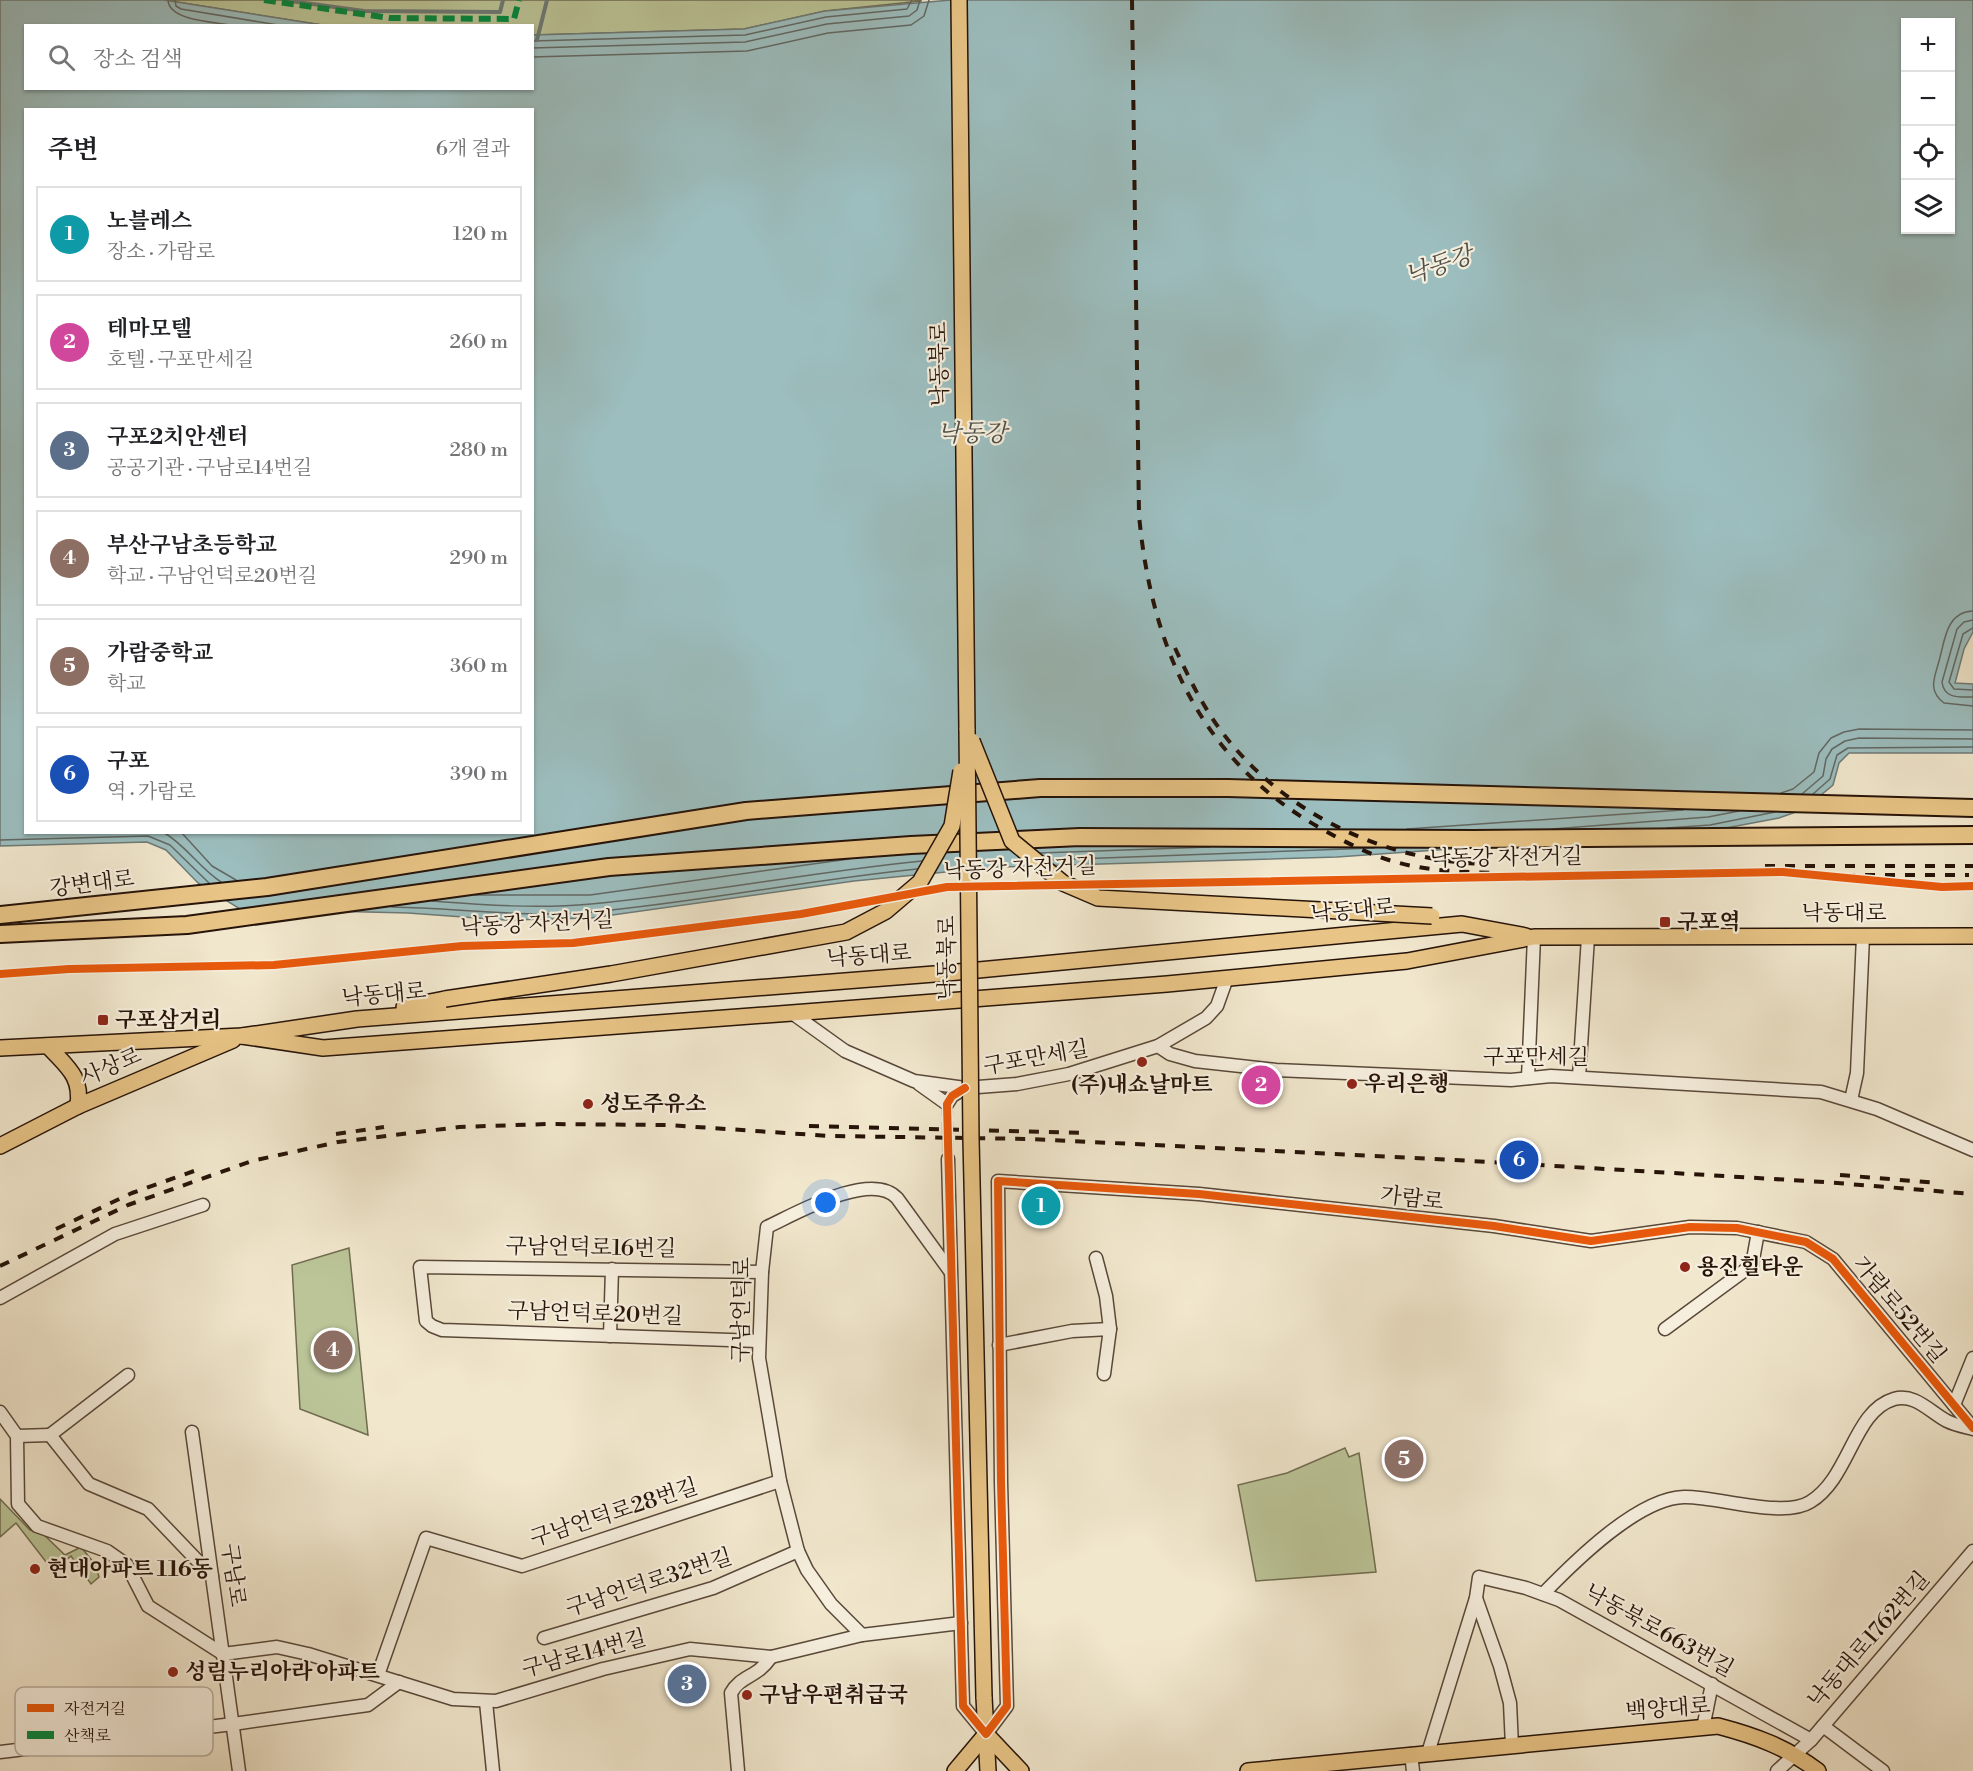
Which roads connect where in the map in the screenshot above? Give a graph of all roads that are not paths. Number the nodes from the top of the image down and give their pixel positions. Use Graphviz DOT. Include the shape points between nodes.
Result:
graph roads {
  1 [pos="959,0"];
  2 [pos="968,730"];
  3 [pos="1973,808"];
  4 [pos="1973,835"];
  5 [pos="0,915"];
  6 [pos="0,934"];
  7 [pos="1863,936"];
  8 [pos="1973,936"];
  9 [pos="1588,937"];
  10 [pos="1534,938"];
  11 [pos="1227,978"];
  12 [pos="792,1013"];
  13 [pos="242,1036"];
  14 [pos="48,1046"];
  15 [pos="1158,1046"];
  16 [pos="0,1048"];
  17 [pos="1579,1077"];
  18 [pos="1528,1078"];
  19 [pos="914,1081"];
  20 [pos="965,1088"];
  21 [pos="1851,1100"];
  22 [pos="78,1106"];
  23 [pos="0,1146"];
  24 [pos="1973,1150"];
  25 [pos="948,1159"];
  26 [pos="202,1205"];
  27 [pos="1758,1232"];
  28 [pos="1818,1247"];
  29 [pos="1096,1258"];
  30 [pos="612,1269"];
  31 [pos="950,1271"];
  32 [pos="762,1272"];
  33 [pos="0,1298"];
  34 [pos="432,1326"];
  35 [pos="1110,1329"];
  36 [pos="1665,1329"];
  37 [pos="610,1336"];
  38 [pos="758,1341"];
  39 [pos="999,1345"];
  40 [pos="1973,1358"];
  41 [pos="1104,1374"];
  42 [pos="128,1375"];
  43 [pos="1954,1405"];
  44 [pos="0,1412"];
  45 [pos="1973,1429"];
  46 [pos="192,1432"];
  47 [pos="50,1435"];
  48 [pos="17,1436"];
  49 [pos="780,1481"];
  50 [pos="798,1551"];
  51 [pos="1973,1551"];
  52 [pos="212,1576"];
  53 [pos="1543,1594"];
  54 [pos="1476,1598"];
  55 [pos="962,1623"];
  56 [pos="862,1635"];
  57 [pos="544,1638"];
  58 [pos="223,1654"];
  59 [pos="771,1657"];
  60 [pos="378,1675"];
  61 [pos="399,1682"];
  62 [pos="1712,1684"];
  63 [pos="486,1702"];
  64 [pos="233,1724"];
  65 [pos="213,1726"];
  66 [pos="1823,1726"];
  67 [pos="1702,1728"];
  68 [pos="986,1734"];
  69 [pos="1811,1740"];
  70 [pos="1512,1746"];
  71 [pos="15,1750"];
  72 [pos="0,1752"];
  73 [pos="1428,1753"];
  74 [pos="1795,1753"];
  75 [pos="1411,1754"];
  76 [pos="239,1771"];
  77 [pos="493,1771"];
  78 [pos="738,1771"];
  79 [pos="955,1771"];
  80 [pos="988,1771"];
  81 [pos="1021,1771"];
  82 [pos="1248,1771"];
  83 [pos="1413,1771"];
  84 [pos="1778,1771"];
  85 [pos="1818,1771"];
  86 [pos="1883,1771"];
  1 -- 2 [label="main road, 낙동북로"];
  2 -- 10 [label="main road, bridge" via="1012,841 1063,883 1098,898 1432,916"];
  2 -- 13 [label="main road, bridge" via="952,826 920,882 886,910 846,932"];
  2 -- 68 [label="main road, 낙동북로, bridge" via="970,1139"];
  3 -- 5 [label="highway, 강변대로, bridge" via="1228,788 1040,788 746,811 267,888"];
  4 -- 6 [label="highway, 강변대로, bridge" via="1103,837 910,845 609,867 188,925"];
  7 -- 8 [label="main road, 낙동대로"];
  7 -- 9 [label="main road, 낙동대로"];
  7 -- 21 [label="street" via="1857,1073"];
  9 -- 10 [label="main road, 낙동대로"];
  9 -- 17 [label="street"];
  10 -- 11 [label="main road, 낙동대로" via="1407,961"];
  10 -- 13 [label="main road, 낙동대로" via="1462,924 947,973 357,1019"];
  10 -- 18 [label="street"];
  11 -- 12 [label="main road, 낙동대로"];
  11 -- 15 [label="street" via="1217,1006 1206,1018"];
  12 -- 13 [label="main road, 낙동대로" via="323,1048"];
  12 -- 19 [label="street, 구포만세길" via="845,1051"];
  13 -- 14 [label="main road, 낙동대로"];
  13 -- 22 [label="main road, 사상로"];
  14 -- 16 [label="main road, 낙동대로"];
  14 -- 22 [label="main road" via="77,1080"];
  15 -- 18 [label="street, 구포만세길" via="1195,1061 1276,1070"];
  15 -- 20 [label="street, 구포만세길" via="1069,1074"];
  17 -- 18 [label="street, 구포만세길"];
  17 -- 21 [label="street, 구포만세길" via="1807,1090"];
  19 -- 20 [label="street, 구포만세길"];
  19 -- 20 [label="street" via="947,1104"];
  21 -- 24 [label="street, 구포만세길"];
  22 -- 23 [label="main road, 사상로"];
  25 -- 31 [label="street"];
  26 -- 33 [label="street" via="115,1234"];
  27 -- 28 [label="street, 가람로"];
  27 -- 36 [label="street" via="1752,1265"];
  27 -- 39 [label="street, 가람로" via="1690,1227 1591,1240 1387,1213 1199,1194 998,1180"];
  28 -- 43 [label="street, 가람로52번길" via="1840,1266"];
  29 -- 35 [label="street"];
  30 -- 32 [label="street, 구남언덕로16번길"];
  30 -- 34 [label="street, 구남언덕로16번길" via="420,1267 426,1321"];
  30 -- 37 [label="street"];
  31 -- 32 [label="street, 구남언덕로" via="897,1198 882,1188 853,1191 766,1227"];
  31 -- 55 [label="street"];
  32 -- 38 [label="street, 구남언덕로"];
  34 -- 37 [label="street, 구남언덕로20번길" via="442,1330"];
  35 -- 39 [label="street" via="1072,1331"];
  35 -- 41 [label="street"];
  37 -- 38 [label="street, 구남언덕로20번길"];
  38 -- 49 [label="street, 구남언덕로"];
  39 -- 68 [label="street" via="1007,1706"];
  40 -- 43 [label="street"];
  42 -- 47 [label="street"];
  43 -- 45 [label="street, 가람로52번길"];
  44 -- 48 [label="street"];
  45 -- 53 [label="street" via="1947,1421 1912,1400 1894,1399 1866,1419 1840,1473 1812,1502 1788,1508 1692,1497 1669,1500 1603,1537"];
  46 -- 52 [label="street, 구남로"];
  47 -- 48 [label="street"];
  47 -- 52 [label="street" via="89,1484 148,1509"];
  48 -- 58 [label="street" via="18,1503 37,1526 107,1551 127,1565 148,1606"];
  49 -- 50 [label="street, 구남언덕로"];
  49 -- 60 [label="street, 구남언덕로28번길" via="522,1566 426,1538"];
  50 -- 56 [label="street, 구남언덕로" via="817,1585"];
  50 -- 57 [label="street, 구남언덕로32번길" via="713,1588"];
  51 -- 66 [label="street, 낙동대로1762번길"];
  52 -- 58 [label="street, 구남로"];
  53 -- 54 [label="street, 낙동북로663번길" via="1479,1577"];
  53 -- 62 [label="street, 낙동북로663번길" via="1598,1619"];
  54 -- 70 [label="street" via="1510,1704"];
  54 -- 73 [label="street"];
  55 -- 56 [label="street, 구남로14번길"];
  55 -- 68 [label="street" via="963,1706"];
  56 -- 59 [label="street, 구남로14번길"];
  58 -- 60 [label="street, 구남로14번길" via="277,1647"];
  58 -- 64 [label="street, 구남로"];
  59 -- 63 [label="street, 구남로14번길" via="690,1649"];
  59 -- 78 [label="street" via="758,1673 740,1682 731,1693"];
  60 -- 61 [label="street, 구남로14번길"];
  61 -- 63 [label="street, 구남로14번길" via="453,1699"];
  61 -- 64 [label="street" via="368,1705"];
  62 -- 67 [label="street"];
  62 -- 69 [label="street, 낙동북로663번길"];
  63 -- 77 [label="street"];
  64 -- 65 [label="street"];
  64 -- 76 [label="street, 구남로"];
  66 -- 69 [label="street, 낙동대로1762번길"];
  66 -- 86 [label="street"];
  67 -- 70 [label="main road, 백양대로"];
  67 -- 74 [label="main road, 백양대로" via="1718,1726 1756,1736"];
  68 -- 79 [label="main road"];
  68 -- 80 [label="main road, 낙동북로"];
  68 -- 81 [label="main road"];
  69 -- 74 [label="street, 낙동대로1762번길"];
  70 -- 73 [label="main road, 백양대로"];
  71 -- 72 [label="street"];
  73 -- 75 [label="main road, 백양대로"];
  74 -- 84 [label="street, 낙동대로1762번길"];
  74 -- 85 [label="main road, 백양대로"];
  75 -- 82 [label="main road, 백양대로"];
  75 -- 83 [label="street"];
}
